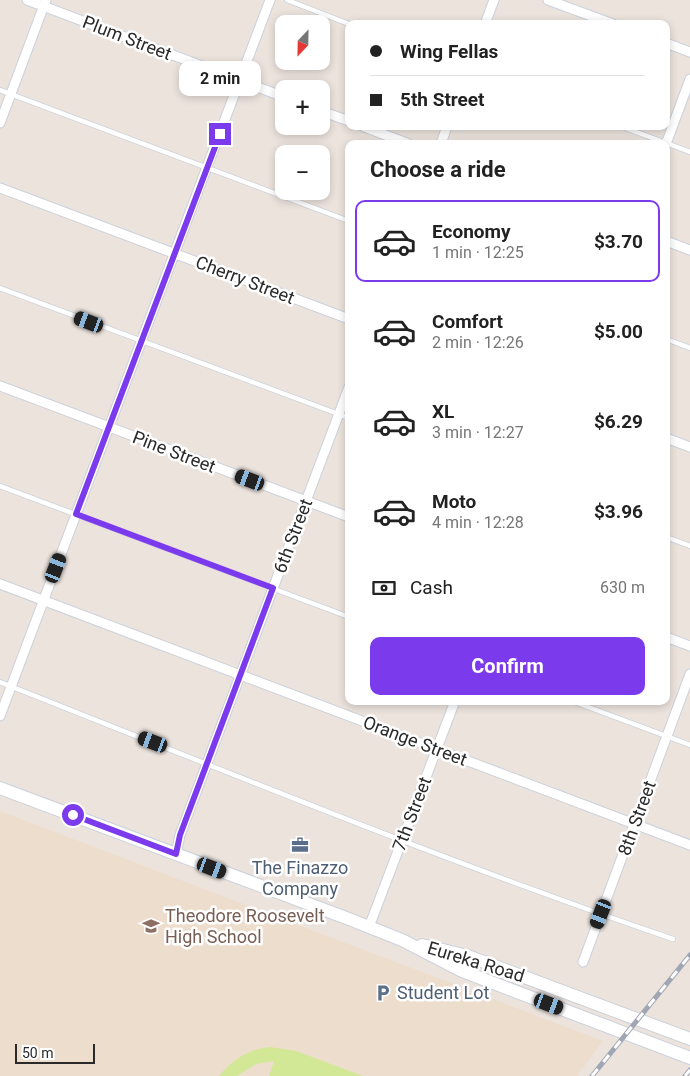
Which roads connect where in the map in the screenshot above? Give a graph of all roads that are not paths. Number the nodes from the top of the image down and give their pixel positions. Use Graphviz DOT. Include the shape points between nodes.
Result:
graph roads {
  1 [pos="27,0"];
  2 [pos="270,0"];
  3 [pos="287,0"];
  4 [pos="494,0"];
  5 [pos="548,0"];
  6 [pos="45,3"];
  7 [pos="486,20"];
  8 [pos="602,20"];
  9 [pos="345,22"];
  10 [pos="670,44"];
  11 [pos="690,52"];
  12 [pos="690,79"];
  13 [pos="240,80"];
  14 [pos="0,90"];
  15 [pos="11,94"];
  16 [pos="275,94"];
  17 [pos="330,114"];
  18 [pos="345,120"];
  19 [pos="0,123"];
  20 [pos="372,130"];
  21 [pos="630,130"];
  22 [pos="399,140"];
  23 [pos="656,140"];
  24 [pos="667,140"];
  25 [pos="670,145"];
  26 [pos="690,152"];
  27 [pos="207,168"];
  28 [pos="0,188"];
  29 [pos="345,220"];
  30 [pos="670,242"];
  31 [pos="690,250"];
  32 [pos="174,254"];
  33 [pos="0,288"];
  34 [pos="345,318"];
  35 [pos="670,340"];
  36 [pos="141,342"];
  37 [pos="690,348"];
  38 [pos="0,386"];
  39 [pos="345,398"];
  40 [pos="339,414"];
  41 [pos="345,416"];
  42 [pos="109,427"];
  43 [pos="670,440"];
  44 [pos="690,447"];
  45 [pos="0,486"];
  46 [pos="306,501"];
  47 [pos="76,514"];
  48 [pos="345,516"];
  49 [pos="670,538"];
  50 [pos="690,546"];
  51 [pos="0,584"];
  52 [pos="273,588"];
  53 [pos="44,600"];
  54 [pos="345,615"];
  55 [pos="670,638"];
  56 [pos="690,646"];
  57 [pos="240,674"];
  58 [pos="690,674"];
  59 [pos="0,682"];
  60 [pos="11,687"];
  61 [pos="454,705"];
  62 [pos="582,705"];
  63 [pos="0,716"];
  64 [pos="666,737"];
  65 [pos="690,746"];
  66 [pos="437,749"];
  67 [pos="207,763"];
  68 [pos="0,788"];
  69 [pos="635,824"];
  70 [pos="403,840"];
  71 [pos="690,845"];
  72 [pos="176,854"];
  73 [pos="601,914"];
  74 [pos="369,927"];
  75 [pos="673,939"];
  76 [pos="402,940"];
  77 [pos="583,962"];
  78 [pos="690,1039"];
  79 [pos="690,1058"];
  1 -- 6 [label="street, Plum Street"];
  2 -- 13 [label="street"];
  3 -- 9 [label="lane"];
  4 -- 7 [label="street"];
  5 -- 8 [label="street"];
  6 -- 13 [label="street, Plum Street"];
  6 -- 15 [label="street"];
  10 -- 11 [label="street"];
  12 -- 24 [label="street"];
  13 -- 16 [label="street, Plum Street"];
  13 -- 27 [label="street"];
  14 -- 15 [label="lane"];
  15 -- 19 [label="street"];
  15 -- 27 [label="lane"];
  17 -- 18 [label="street"];
  20 -- 22 [label="street"];
  21 -- 23 [label="lane"];
  25 -- 26 [label="lane"];
  27 -- 29 [label="lane"];
  27 -- 32 [label="street"];
  28 -- 32 [label="street, Cherry Street"];
  30 -- 31 [label="street"];
  32 -- 34 [label="street, Cherry Street"];
  32 -- 36 [label="street"];
  33 -- 36 [label="lane"];
  35 -- 37 [label="lane"];
  36 -- 40 [label="lane"];
  36 -- 42 [label="street"];
  38 -- 42 [label="street, Pine Street"];
  39 -- 40 [label="street, 6th Street"];
  40 -- 41 [label="lane"];
  40 -- 46 [label="street, 6th Street"];
  42 -- 46 [label="street, Pine Street"];
  42 -- 47 [label="street"];
  43 -- 44 [label="street"];
  45 -- 47 [label="lane"];
  46 -- 48 [label="street, Pine Street"];
  46 -- 52 [label="street, 6th Street"];
  47 -- 52 [label="lane"];
  47 -- 53 [label="street"];
  49 -- 50 [label="lane"];
  51 -- 53 [label="street, Orange Street"];
  52 -- 54 [label="lane"];
  52 -- 57 [label="street, 6th Street"];
  53 -- 57 [label="street, Orange Street"];
  53 -- 60 [label="street"];
  55 -- 56 [label="street"];
  57 -- 66 [label="street, Orange Street"];
  57 -- 67 [label="street, 6th Street"];
  58 -- 64 [label="street, 8th Street"];
  59 -- 60 [label="lane"];
  60 -- 63 [label="street"];
  60 -- 67 [label="lane"];
  61 -- 66 [label="street, 7th Street"];
  62 -- 64 [label="lane"];
  64 -- 65 [label="lane"];
  64 -- 69 [label="street, 8th Street"];
  66 -- 69 [label="street, Orange Street"];
  66 -- 70 [label="street, 7th Street"];
  67 -- 70 [label="lane"];
  67 -- 72 [label="street, 6th Street"];
  68 -- 72 [label="main road, Eureka Road"];
  69 -- 71 [label="street, Orange Street"];
  69 -- 73 [label="street, 8th Street"];
  70 -- 73 [label="lane"];
  70 -- 74 [label="street, 7th Street"];
  72 -- 74 [label="main road, Eureka Road"];
  73 -- 75 [label="lane"];
  73 -- 77 [label="street, 8th Street"];
  74 -- 76 [label="main road, Eureka Road"];
  76 -- 78 [label="main road, Eureka Road" via="468,956"];
  76 -- 79 [label="main road, Eureka Road" via="462,971"];
}
